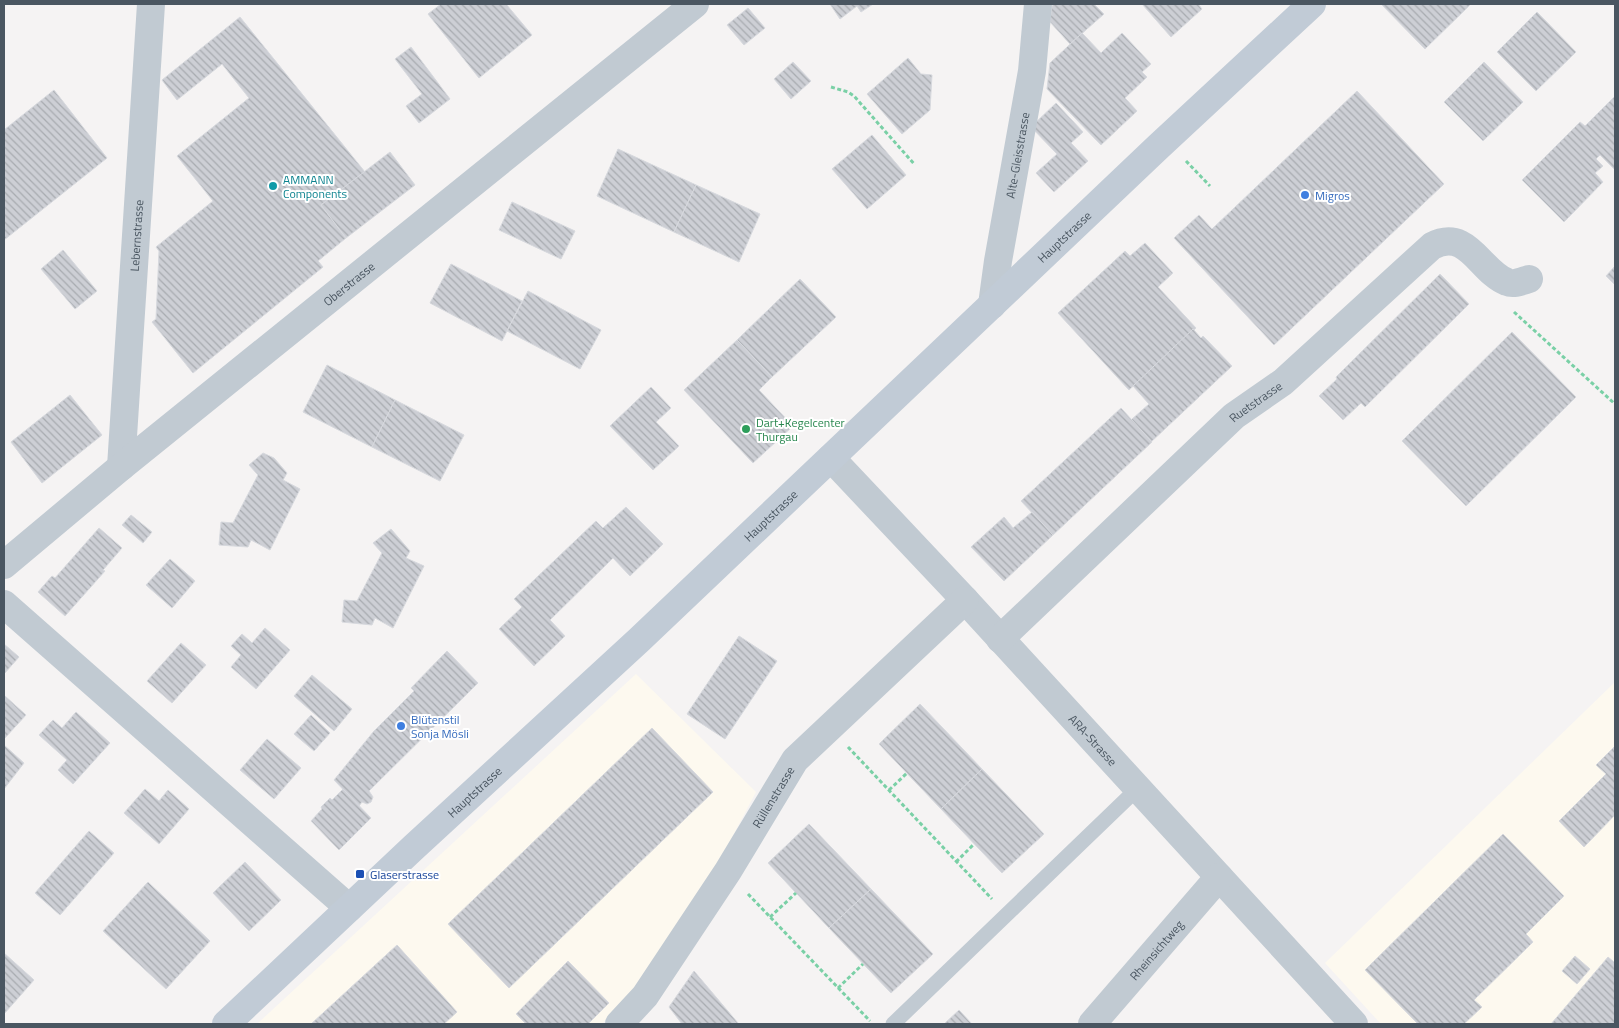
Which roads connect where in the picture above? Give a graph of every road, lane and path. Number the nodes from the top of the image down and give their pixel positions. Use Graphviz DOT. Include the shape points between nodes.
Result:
graph roads {
  1 [pos="151,4"];
  2 [pos="695,4"];
  3 [pos="1038,4"];
  4 [pos="1312,4"];
  5 [pos="831,87"];
  6 [pos="1181,156"];
  7 [pos="915,165"];
  8 [pos="1210,186"];
  9 [pos="1518,280"];
  10 [pos="992,305"];
  11 [pos="1615,404"];
  12 [pos="831,458"];
  13 [pos="121,466"];
  14 [pos="4,565"];
  15 [pos="965,600"];
  16 [pos="4,604"];
  17 [pos="1000,639"];
  18 [pos="858,758"];
  19 [pos="907,773"];
  20 [pos="1137,789"];
  21 [pos="889,790"];
  22 [pos="974,844"];
  23 [pos="956,862"];
  24 [pos="1218,877"];
  25 [pos="981,887"];
  26 [pos="796,893"];
  27 [pos="749,895"];
  28 [pos="349,908"];
  29 [pos="770,917"];
  30 [pos="863,964"];
  31 [pos="838,988"];
  32 [pos="226,1024"];
  33 [pos="619,1024"];
  34 [pos="873,1024"];
  35 [pos="893,1024"];
  36 [pos="1092,1024"];
  37 [pos="1354,1024"];
  1 -- 13 [label="street, Lebernstrasse"];
  2 -- 13 [label="street, Oberstrasse"];
  3 -- 10 [label="street, Alte-Gleisstrasse" via="1032,71"];
  4 -- 10 [label="street, Hauptstrasse"];
  5 -- 7 [label="path" via="854,96"];
  6 -- 8 [label="path"];
  9 -- 11 [label="path" via="1510,309"];
  9 -- 17 [label="street, Ruetstrasse" via="1499,278 1471,252 1451,241 1432,246 1283,382 1234,416"];
  10 -- 12 [label="street, Hauptstrasse"];
  12 -- 15 [label="street, ARA-Strasse"];
  12 -- 28 [label="street, Hauptstrasse"];
  13 -- 14 [label="street, Oberstrasse"];
  15 -- 17 [label="street, ARA-Strasse"];
  15 -- 33 [label="street, Rüllenstrasse" via="795,760 728,871 645,996"];
  16 -- 28 [label="street"];
  17 -- 20 [label="street, ARA-Strasse"];
  18 -- 21 [label="path"];
  19 -- 21 [label="path"];
  20 -- 24 [label="street, ARA-Strasse"];
  20 -- 35 [label="lane"];
  21 -- 23 [label="path"];
  22 -- 23 [label="path"];
  23 -- 25 [label="path"];
  24 -- 36 [label="street, Rheinsichtweg"];
  24 -- 37 [label="street, ARA-Strasse"];
  26 -- 29 [label="path"];
  27 -- 29 [label="path"];
  28 -- 32 [label="street, Hauptstrasse"];
  29 -- 31 [label="path"];
  30 -- 31 [label="path"];
  31 -- 34 [label="path"];
}
